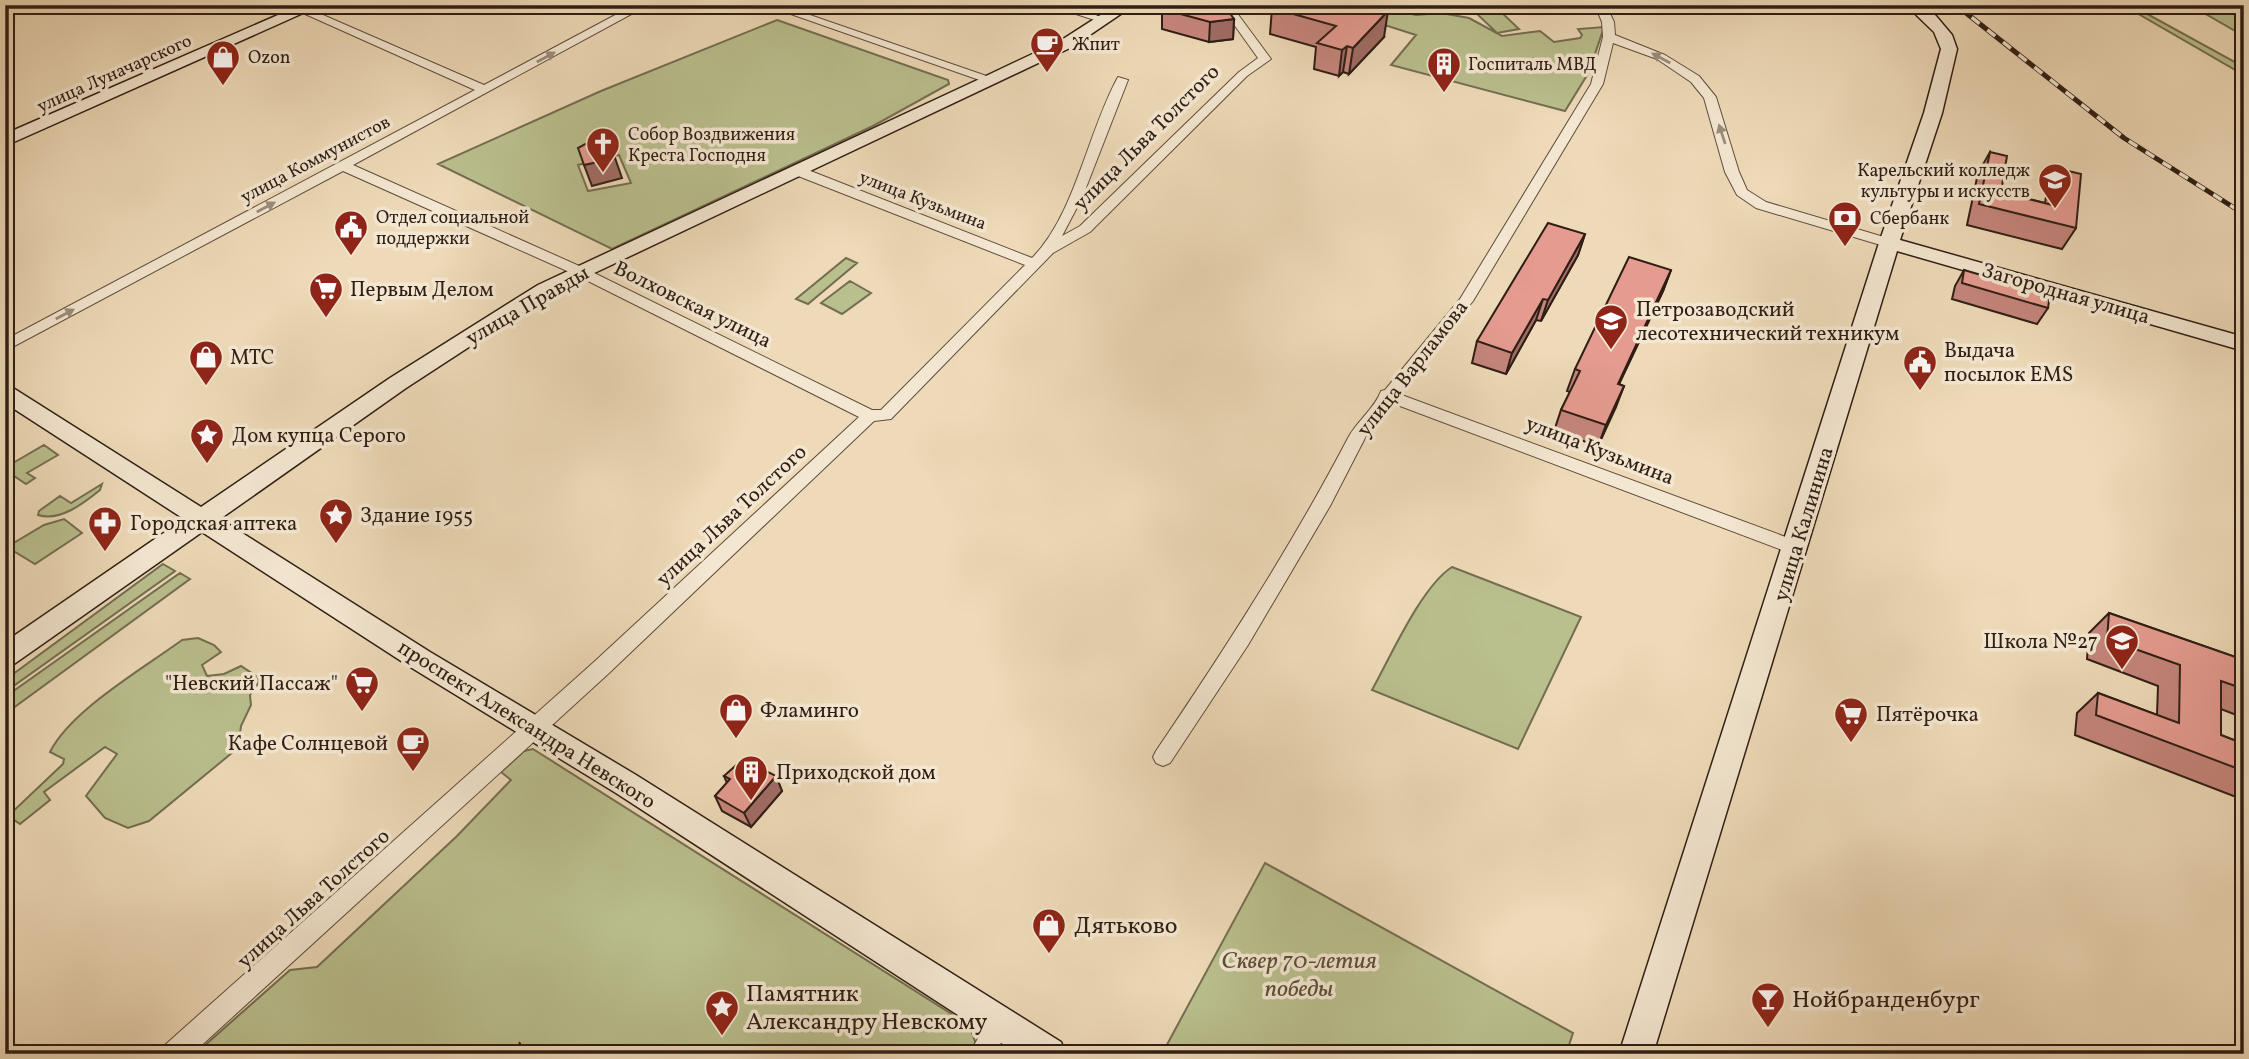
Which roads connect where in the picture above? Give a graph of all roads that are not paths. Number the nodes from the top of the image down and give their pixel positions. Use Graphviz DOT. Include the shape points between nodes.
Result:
graph roads {
  1 [pos="643,5"];
  2 [pos="770,5"];
  3 [pos="1053,5"];
  4 [pos="1127,5"];
  5 [pos="1225,5"];
  6 [pos="1600,5"];
  7 [pos="1913,5"];
  8 [pos="302,7"];
  9 [pos="1104,20"];
  10 [pos="1609,37"];
  11 [pos="992,80"];
  12 [pos="1122,80"];
  13 [pos="486,90"];
  14 [pos="5,141"];
  15 [pos="343,166"];
  16 [pos="798,171"];
  17 [pos="1889,243"];
  18 [pos="1048,250"];
  19 [pos="1034,264"];
  20 [pos="581,272"];
  21 [pos="2244,344"];
  22 [pos="5,346"];
  23 [pos="5,393"];
  24 [pos="1387,395"];
  25 [pos="870,416"];
  26 [pos="201,519"];
  27 [pos="1796,548"];
  28 [pos="5,656"];
  29 [pos="532,729"];
  30 [pos="1163,757"];
  31 [pos="1000,1022"];
  32 [pos="174,1054"];
  33 [pos="981,1054"];
  34 [pos="1049,1054"];
  35 [pos="1636,1054"];
  13 -- 1 [label="street, улица Коммунистов, one-way"];
  2 -- 11 [label="street"];
  3 -- 9 [label="street"];
  4 -- 9 [label="main road, улица Правды"];
  5 -- 18 [label="street, улица Льва Толстого" via="1265,58 1233,83 1085,229"];
  6 -- 10 [label="street"];
  7 -- 17 [label="main road, улица Калинина" via="1937,26 1949,49 1933,113"];
  8 -- 13 [label="street"];
  8 -- 14 [label="main road, улица Луначарского"];
  9 -- 11 [label="main road, улица Правды"];
  17 -- 10 [label="street, one-way" via="1761,205 1742,192 1710,97 1695,79 1672,63"];
  10 -- 24 [label="street, улица Варламова" via="1597,84 1466,301"];
  11 -- 16 [label="main road, улица Правды"];
  12 -- 18 [label="street" via="1075,198"];
  13 -- 15 [label="street, улица Коммунистов"];
  15 -- 20 [label="street, Волховская улица"];
  22 -- 15 [label="street, улица Коммунистов, one-way"];
  16 -- 19 [label="street, улица Кузьмина"];
  16 -- 20 [label="main road, улица Правды"];
  17 -- 21 [label="main road, Загородная улица"];
  17 -- 27 [label="main road, улица Калинина"];
  18 -- 19 [label="street, улица Льва Толстого"];
  19 -- 25 [label="street, улица Льва Толстого" via="885,415"];
  20 -- 25 [label="street, Волховская улица"];
  20 -- 26 [label="main road, улица Правды" via="522,303 398,383"];
  23 -- 26 [label="main road, проспект Александра Невского"];
  24 -- 27 [label="street, улица Кузьмина"];
  24 -- 30 [label="street, улица Варламова" via="1359,433 1241,640"];
  25 -- 29 [label="street, улица Льва Толстого"];
  26 -- 28 [label="main road, улица Правды"];
  26 -- 29 [label="main road, проспект Александра Невского"];
  27 -- 35 [label="main road, улица Калинина"];
  29 -- 31 [label="main road, проспект Александра Невского"];
  29 -- 32 [label="street, улица Льва Толстого"];
  31 -- 33 [label="street"];
  31 -- 34 [label="main road, проспект Александра Невского"];
}
